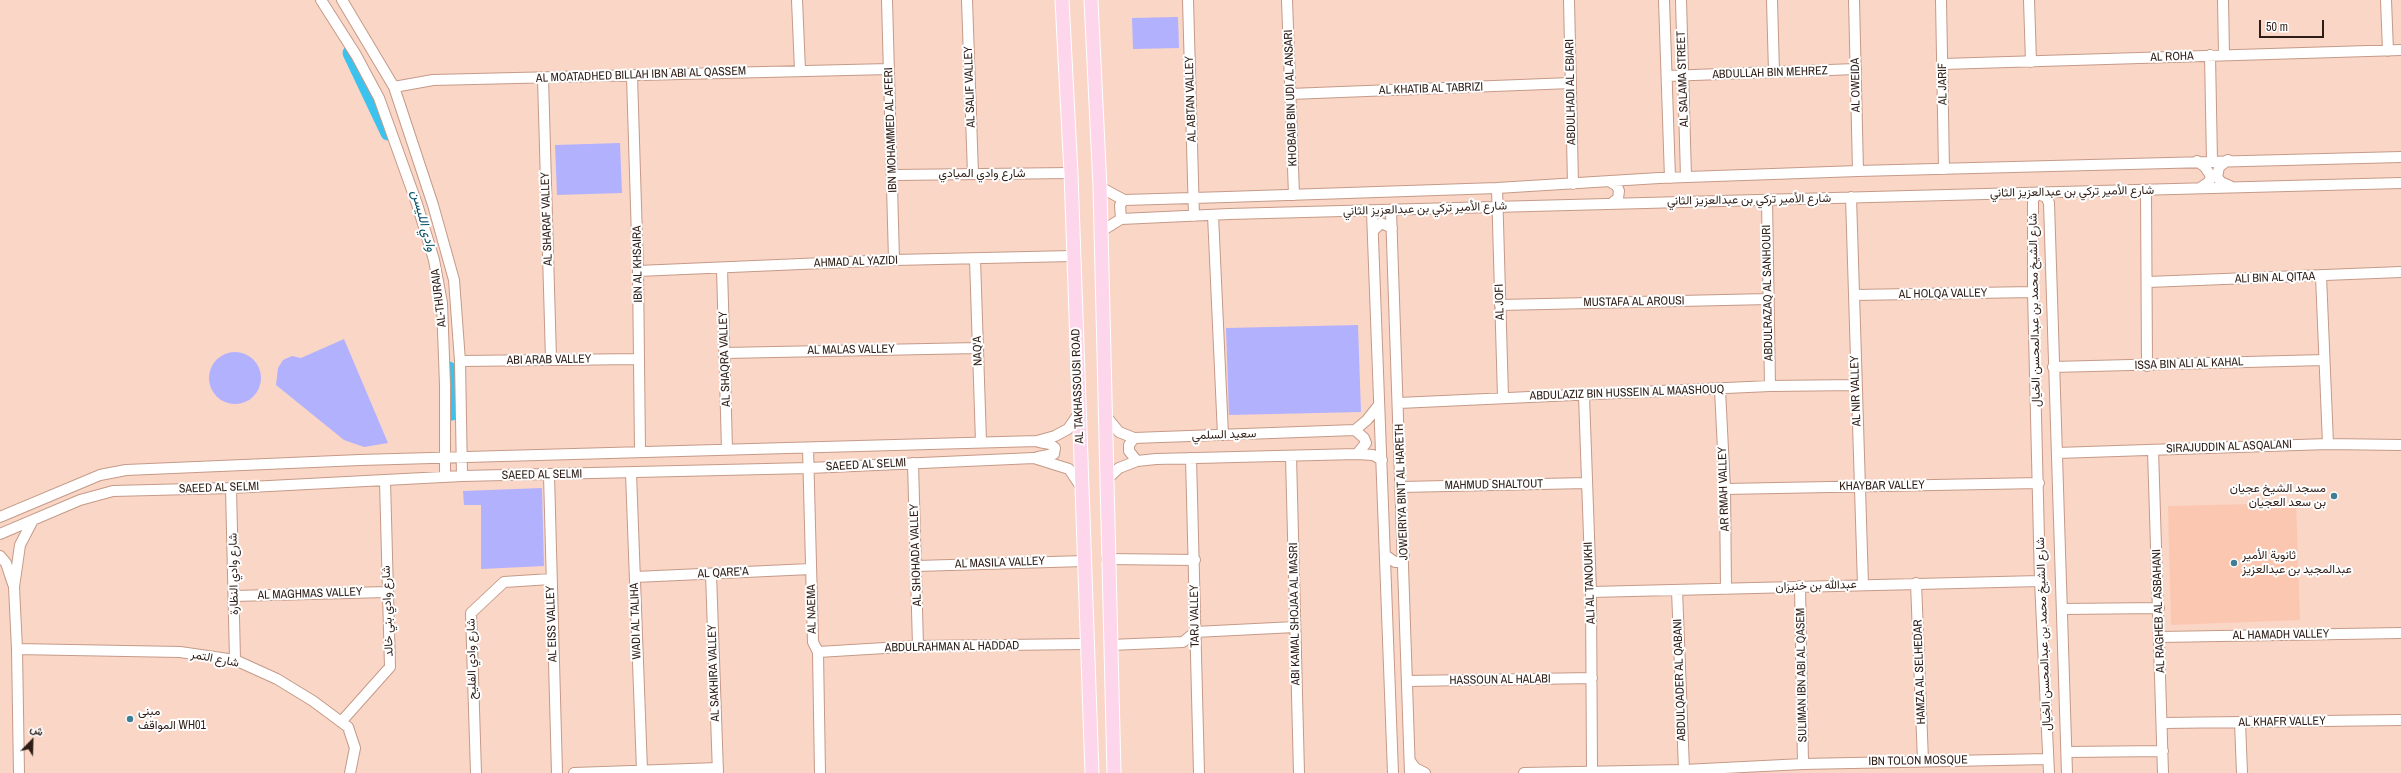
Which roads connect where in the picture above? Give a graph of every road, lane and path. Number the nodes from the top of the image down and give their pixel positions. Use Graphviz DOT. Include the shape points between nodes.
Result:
graph roads {
  1 [pos="321,0"];
  2 [pos="342,0"];
  3 [pos="797,0"];
  4 [pos="887,0"];
  5 [pos="967,0"];
  6 [pos="1062,0"];
  7 [pos="1091,0"];
  8 [pos="1188,0"];
  9 [pos="1287,0"];
  10 [pos="1569,0"];
  11 [pos="1664,0"];
  12 [pos="1681,0"];
  13 [pos="1772,0"];
  14 [pos="1854,0"];
  15 [pos="1941,0"];
  16 [pos="2029,0"];
  17 [pos="2223,0"];
  18 [pos="2386,0"];
  19 [pos="2401,50"];
  20 [pos="2388,51"];
  21 [pos="2224,54"];
  22 [pos="2210,55"];
  23 [pos="2031,62"];
  24 [pos="1943,64"];
  25 [pos="889,69"];
  26 [pos="1856,69"];
  27 [pos="800,70"];
  28 [pos="1774,72"];
  29 [pos="632,76"];
  30 [pos="1667,76"];
  31 [pos="1683,76"];
  32 [pos="543,78"];
  33 [pos="1571,83"];
  34 [pos="394,87"];
  35 [pos="1290,94"];
  36 [pos="2401,156"];
  37 [pos="1686,159"];
  38 [pos="2228,160"];
  39 [pos="2197,161"];
  40 [pos="2212,161"];
  41 [pos="1670,162"];
  42 [pos="1944,169"];
  43 [pos="1858,171"];
  44 [pos="1071,173"];
  45 [pos="973,174"];
  46 [pos="892,175"];
  47 [pos="1686,177"];
  48 [pos="1670,178"];
  49 [pos="1609,181"];
  50 [pos="2401,183"];
  51 [pos="1573,184"];
  52 [pos="1100,187"];
  53 [pos="2232,187"];
  54 [pos="1496,188"];
  55 [pos="2200,188"];
  56 [pos="2146,190"];
  57 [pos="1294,195"];
  58 [pos="1251,196"];
  59 [pos="1227,197"];
  60 [pos="1851,197"];
  61 [pos="1194,198"];
  62 [pos="1124,200"];
  63 [pos="1767,200"];
  64 [pos="1612,203"];
  65 [pos="1496,207"];
  66 [pos="1391,211"];
  67 [pos="1372,212"];
  68 [pos="1252,213"];
  69 [pos="1230,214"];
  70 [pos="1213,215"];
  71 [pos="1194,216"];
  72 [pos="1121,219"];
  73 [pos="1392,228"];
  74 [pos="1373,231"];
  75 [pos="1100,232"];
  76 [pos="1073,256"];
  77 [pos="975,259"];
  78 [pos="894,260"];
  79 [pos="722,268"];
  80 [pos="638,271"];
  81 [pos="2401,272"];
  82 [pos="2321,276"];
  83 [pos="2148,282"];
  84 [pos="2033,292"];
  85 [pos="1854,295"];
  86 [pos="1769,299"];
  87 [pos="1500,305"];
  88 [pos="978,348"];
  89 [pos="724,353"];
  90 [pos="551,359"];
  91 [pos="639,359"];
  92 [pos="2324,360"];
  93 [pos="460,361"];
  94 [pos="2147,366"];
  95 [pos="2053,367"];
  96 [pos="1856,385"];
  97 [pos="1770,386"];
  98 [pos="1720,390"];
  99 [pos="1584,396"];
  100 [pos="1503,397"];
  101 [pos="1398,403"];
  102 [pos="1378,406"];
  103 [pos="1080,412"];
  104 [pos="1104,413"];
  105 [pos="1355,430"];
  106 [pos="1223,435"];
  107 [pos="1134,438"];
  108 [pos="1037,441"];
  109 [pos="981,442"];
  110 [pos="994,442"];
  111 [pos="2328,444"];
  112 [pos="2401,445"];
  113 [pos="808,448"];
  114 [pos="727,449"];
  115 [pos="2153,450"];
  116 [pos="640,451"];
  117 [pos="2058,453"];
  118 [pos="1357,454"];
  119 [pos="1291,456"];
  120 [pos="446,458"];
  121 [pos="461,458"];
  122 [pos="1034,458"];
  123 [pos="1191,458"];
  124 [pos="994,460"];
  125 [pos="1137,460"];
  126 [pos="1382,460"];
  127 [pos="913,463"];
  128 [pos="810,468"];
  129 [pos="631,473"];
  130 [pos="549,475"];
  131 [pos="462,476"];
  132 [pos="445,477"];
  133 [pos="1106,479"];
  134 [pos="385,481"];
  135 [pos="1587,483"];
  136 [pos="2039,483"];
  137 [pos="1859,486"];
  138 [pos="1081,487"];
  139 [pos="1401,487"];
  140 [pos="231,488"];
  141 [pos="1725,489"];
  142 [pos="0,517"];
  143 [pos="33,520"];
  144 [pos="0,534"];
  145 [pos="1385,555"];
  146 [pos="0,556"];
  147 [pos="1404,556"];
  148 [pos="1107,559"];
  149 [pos="1195,560"];
  150 [pos="1084,561"];
  151 [pos="917,566"];
  152 [pos="811,569"];
  153 [pos="711,574"];
  154 [pos="1386,576"];
  155 [pos="1404,576"];
  156 [pos="635,577"];
  157 [pos="551,579"];
  158 [pos="2040,581"];
  159 [pos="1916,583"];
  160 [pos="1863,584"];
  161 [pos="1800,586"];
  162 [pos="14,587"];
  163 [pos="1726,588"];
  164 [pos="1677,590"];
  165 [pos="387,592"];
  166 [pos="1591,592"];
  167 [pos="234,596"];
  168 [pos="2159,608"];
  169 [pos="2062,609"];
  170 [pos="1295,628"];
  171 [pos="1195,632"];
  172 [pos="2401,633"];
  173 [pos="2160,637"];
  174 [pos="1086,644"];
  175 [pos="1110,645"];
  176 [pos="918,646"];
  177 [pos="17,649"];
  178 [pos="818,652"];
  179 [pos="235,660"];
  180 [pos="1592,678"];
  181 [pos="1408,681"];
  182 [pos="2401,720"];
  183 [pos="341,722"];
  184 [pos="2240,722"];
  185 [pos="2162,723"];
  186 [pos="2162,751"];
  187 [pos="2067,752"];
  188 [pos="2048,759"];
  189 [pos="1410,761"];
  190 [pos="1923,761"];
  191 [pos="1803,764"];
  192 [pos="642,770"];
  193 [pos="718,770"];
  194 [pos="1684,770"];
  195 [pos="1592,771"];
  196 [pos="19,773"];
  197 [pos="350,773"];
  198 [pos="476,773"];
  199 [pos="557,773"];
  200 [pos="574,773"];
  201 [pos="820,773"];
  202 [pos="1092,773"];
  203 [pos="1114,773"];
  204 [pos="1199,773"];
  205 [pos="1299,773"];
  206 [pos="1393,773"];
  207 [pos="1410,773"];
  208 [pos="1425,773"];
  209 [pos="1524,773"];
  210 [pos="2049,773"];
  211 [pos="2067,773"];
  212 [pos="2163,773"];
  213 [pos="2242,773"];
  1 -- 120 [label="street, AL-THURAIA" via="356,55 379,98 434,260 442,303"];
  2 -- 34 [label="street, AL-THURAIA"];
  3 -- 27 [label="street"];
  4 -- 25 [label="street, IBN MOHAMMED AL AFERI"];
  5 -- 45 [label="street, AL SALIF VALLEY"];
  6 -- 44 [label="main road, AL TAKHASSOUSI ROAD"];
  7 -- 52 [label="main road, AL TAKHASSOUSI ROAD"];
  8 -- 61 [label="street, AL ABTAN VALLEY"];
  9 -- 35 [label="street, KHOBAIB BIN UDI AL ANSARI"];
  10 -- 33 [label="street, ABDULHADI AL EBIARI"];
  11 -- 30 [label="street"];
  12 -- 31 [label="street, AL SALAMA STREET"];
  13 -- 28 [label="street"];
  14 -- 26 [label="street, AL OWEIDA"];
  15 -- 24 [label="street, AL JARIF"];
  16 -- 23 [label="street"];
  17 -- 21 [label="street"];
  18 -- 20 [label="street"];
  19 -- 20 [label="street, AL ROHA"];
  20 -- 21 [label="street, AL ROHA"];
  21 -- 22 [label="street, AL ROHA"];
  22 -- 23 [label="street, AL ROHA"];
  22 -- 40 [label="street"];
  23 -- 24 [label="street, AL ROHA"];
  24 -- 42 [label="street, AL JARIF"];
  25 -- 27 [label="street, AL MOATADHED BILLAH IBN ABI AL QASSEM"];
  25 -- 46 [label="street, IBN MOHAMMED AL AFERI"];
  26 -- 28 [label="street, ABDULLAH BIN MEHREZ"];
  26 -- 43 [label="street, AL OWEIDA"];
  27 -- 29 [label="street, AL MOATADHED BILLAH IBN ABI AL QASSEM"];
  28 -- 31 [label="street, ABDULLAH BIN MEHREZ"];
  29 -- 32 [label="street, AL MOATADHED BILLAH IBN ABI AL QASSEM"];
  29 -- 80 [label="street, IBN AL KHSAIRA"];
  30 -- 31 [label="street, ABDULLAH BIN MEHREZ"];
  30 -- 41 [label="street"];
  31 -- 37 [label="street, AL SALAMA STREET"];
  32 -- 34 [label="street, AL MOATADHED BILLAH IBN ABI AL QASSEM" via="433,80"];
  32 -- 90 [label="street, AL SHARAF VALLEY"];
  33 -- 35 [label="street, AL KHATIB AL TABRIZI"];
  33 -- 51 [label="street, ABDULHADI AL EBIARI"];
  34 -- 93 [label="street, AL-THURAIA" via="433,205 454,280"];
  35 -- 57 [label="street, KHOBAIB BIN UDI AL ANSARI"];
  36 -- 38 [label="street, شارع الأمير تركي بن عبدالعزيز الثاني"];
  37 -- 41 [label="street" via="1679,168"];
  37 -- 47 [label="street, AL SALAMA STREET"];
  38 -- 40 [label="street, شارع الأمير تركي بن عبدالعزيز الثاني"];
  38 -- 53 [label="street" via="2219,167 2216,177"];
  39 -- 40 [label="street, شارع الأمير تركي بن عبدالعزيز الثاني"];
  39 -- 42 [label="street, شارع الأمير تركي بن عبدالعزيز الثاني"];
  39 -- 55 [label="street" via="2205,166 2211,176 2209,182"];
  41 -- 48 [label="street"];
  42 -- 43 [label="street, شارع الأمير تركي بن عبدالعزيز الثاني"];
  43 -- 47 [label="street, شارع الأمير تركي بن عبدالعزيز الثاني"];
  44 -- 45 [label="street, شارع وادي الميادي"];
  44 -- 76 [label="main road, AL TAKHASSOUSI ROAD"];
  45 -- 46 [label="street, شارع وادي الميادي"];
  46 -- 78 [label="street, IBN MOHAMMED AL AFERI"];
  47 -- 48 [label="street, شارع الأمير تركي بن عبدالعزيز الثاني"];
  48 -- 49 [label="street, شارع الأمير تركي بن عبدالعزيز الثاني"];
  49 -- 51 [label="street, شارع الأمير تركي بن عبدالعزيز الثاني"];
  49 -- 64 [label="street" via="1617,186 1618,191 1618,198"];
  50 -- 53 [label="street, شارع الأمير تركي بن عبدالعزيز الثاني"];
  51 -- 54 [label="street, شارع الأمير تركي بن عبدالعزيز الثاني"];
  52 -- 62 [label="street"];
  52 -- 75 [label="main road, AL TAKHASSOUSI ROAD"];
  53 -- 55 [label="street, شارع الأمير تركي بن عبدالعزيز الثاني"];
  54 -- 57 [label="street, شارع الأمير تركي بن عبدالعزيز الثاني"];
  54 -- 65 [label="street, AL JOFI"];
  55 -- 56 [label="street, شارع الأمير تركي بن عبدالعزيز الثاني"];
  56 -- 60 [label="street, شارع الأمير تركي بن عبدالعزيز الثاني"];
  56 -- 83 [label="street"];
  57 -- 58 [label="street, شارع الأمير تركي بن عبدالعزيز الثاني"];
  58 -- 59 [label="street, شارع الأمير تركي بن عبدالعزيز الثاني"];
  58 -- 68 [label="street" via="1244,200 1242,205"];
  59 -- 61 [label="street, شارع الأمير تركي بن عبدالعزيز الثاني"];
  59 -- 69 [label="street" via="1237,204"];
  60 -- 63 [label="street, شارع الأمير تركي بن عبدالعزيز الثاني"];
  60 -- 85 [label="street, AL NIR VALLEY"];
  61 -- 62 [label="street, شارع الأمير تركي بن عبدالعزيز الثاني"];
  61 -- 71 [label="street, AL ABTAN VALLEY"];
  62 -- 72 [label="street" via="1120,206"];
  63 -- 64 [label="street, شارع الأمير تركي بن عبدالعزيز الثاني"];
  63 -- 86 [label="street, ABDULRAZAQ AL SANHOURI"];
  64 -- 65 [label="street, شارع الأمير تركي بن عبدالعزيز الثاني"];
  65 -- 66 [label="street, شارع الأمير تركي بن عبدالعزيز الثاني"];
  65 -- 87 [label="street, AL JOFI"];
  66 -- 67 [label="street, شارع الأمير تركي بن عبدالعزيز الثاني"];
  66 -- 73 [label="street, JOWEIRIYA BINT AL HARETH"];
  67 -- 68 [label="street, شارع الأمير تركي بن عبدالعزيز الثاني"];
  67 -- 74 [label="street, JOWEIRIYA BINT AL HARETH"];
  68 -- 69 [label="street, شارع الأمير تركي بن عبدالعزيز الثاني"];
  69 -- 70 [label="street, شارع الأمير تركي بن عبدالعزيز الثاني"];
  70 -- 71 [label="street, شارع الأمير تركي بن عبدالعزيز الثاني"];
  70 -- 106 [label="street"];
  71 -- 72 [label="street, شارع الأمير تركي بن عبدالعزيز الثاني"];
  72 -- 75 [label="street, شارع الأمير تركي بن عبدالعزيز الثاني"];
  73 -- 74 [label="street" via="1381,223"];
  73 -- 101 [label="street, JOWEIRIYA BINT AL HARETH"];
  74 -- 102 [label="street, JOWEIRIYA BINT AL HARETH"];
  75 -- 104 [label="main road, AL TAKHASSOUSI ROAD"];
  76 -- 77 [label="street, AHMAD AL YAZIDI"];
  76 -- 103 [label="main road, AL TAKHASSOUSI ROAD"];
  77 -- 78 [label="street, AHMAD AL YAZIDI"];
  77 -- 88 [label="street, NAQ'A"];
  78 -- 79 [label="street, AHMAD AL YAZIDI"];
  79 -- 80 [label="street, AHMAD AL YAZIDI"];
  79 -- 89 [label="street, AL SHAQRA VALLEY"];
  80 -- 91 [label="street, IBN AL KHSAIRA"];
  81 -- 82 [label="street, ALI BIN AL QITAA"];
  82 -- 83 [label="street, ALI BIN AL QITAA"];
  82 -- 92 [label="street"];
  83 -- 94 [label="street"];
  84 -- 85 [label="street, AL HOLQA VALLEY"];
  84 -- 95 [label="street, شارع الشيخ محمد بن عبدالمحسن الخيال" via="2033,199 2038,194 2046,197 2049,203"];
  84 -- 136 [label="street, شارع الشيخ محمد بن عبدالمحسن الخيال"];
  85 -- 96 [label="street, AL NIR VALLEY"];
  86 -- 87 [label="street, MUSTAFA AL AROUSI"];
  86 -- 97 [label="street, ABDULRAZAQ AL SANHOURI"];
  87 -- 100 [label="street, AL JOFI"];
  88 -- 89 [label="street, AL MALAS VALLEY"];
  88 -- 109 [label="street, NAQ'A"];
  89 -- 114 [label="street, AL SHAQRA VALLEY"];
  90 -- 91 [label="street, ABI ARAB VALLEY"];
  90 -- 93 [label="street, ABI ARAB VALLEY"];
  91 -- 116 [label="street, IBN AL KHSAIRA"];
  92 -- 94 [label="street, ISSA BIN ALI AL KAHAL"];
  92 -- 111 [label="street"];
  93 -- 121 [label="street, AL-THURAIA"];
  94 -- 95 [label="street, ISSA BIN ALI AL KAHAL"];
  95 -- 117 [label="street, شارع الشيخ محمد بن عبدالمحسن الخيال"];
  96 -- 97 [label="street, ABDULAZIZ BIN HUSSEIN AL MAASHOUQ"];
  96 -- 137 [label="street, AL NIR VALLEY"];
  97 -- 98 [label="street, ABDULAZIZ BIN HUSSEIN AL MAASHOUQ"];
  98 -- 99 [label="street, ABDULAZIZ BIN HUSSEIN AL MAASHOUQ"];
  98 -- 141 [label="street, AR RMAH VALLEY"];
  99 -- 100 [label="street, ABDULAZIZ BIN HUSSEIN AL MAASHOUQ"];
  99 -- 135 [label="street, ALI AL TANOUKHI"];
  100 -- 101 [label="street, ABDULAZIZ BIN HUSSEIN AL MAASHOUQ"];
  101 -- 139 [label="street, JOWEIRIYA BINT AL HARETH"];
  102 -- 105 [label="street"];
  102 -- 126 [label="street, JOWEIRIYA BINT AL HARETH"];
  103 -- 108 [label="street, SAEED AL SELMI" via="1068,429"];
  103 -- 138 [label="main road, AL TAKHASSOUSI ROAD"];
  104 -- 107 [label="street, سعيد السلمي" via="1118,432"];
  104 -- 133 [label="main road, AL TAKHASSOUSI ROAD"];
  105 -- 106 [label="street, سعيد السلمي"];
  105 -- 118 [label="street" via="1366,443"];
  106 -- 107 [label="street, سعيد السلمي"];
  107 -- 125 [label="street" via="1129,445 1129,451"];
  108 -- 110 [label="street, SAEED AL SELMI"];
  108 -- 122 [label="street" via="1050,444 1055,448 1054,454"];
  109 -- 110 [label="street, SAEED AL SELMI"];
  109 -- 113 [label="street, SAEED AL SELMI"];
  110 -- 124 [label="street"];
  111 -- 112 [label="street, SIRAJUDDIN AL ASQALANI"];
  111 -- 115 [label="street, SIRAJUDDIN AL ASQALANI"];
  113 -- 114 [label="street, SAEED AL SELMI"];
  113 -- 128 [label="street, AL NAEMA"];
  114 -- 116 [label="street, SAEED AL SELMI"];
  115 -- 117 [label="street, SIRAJUDDIN AL ASQALANI"];
  115 -- 168 [label="street, AL RAGHEB AL ASBAHANI"];
  116 -- 121 [label="street, SAEED AL SELMI"];
  117 -- 169 [label="street, شارع الشيخ محمد بن عبدالمحسن الخيال"];
  118 -- 119 [label="street, سعيد السلمي"];
  118 -- 126 [label="street, سعيد السلمي" via="1373,455"];
  119 -- 123 [label="street, سعيد السلمي"];
  119 -- 170 [label="street, ABI KAMAL SHOJAA AL MASRI"];
  120 -- 121 [label="street, SAEED AL SELMI"];
  120 -- 132 [label="street, AL-THURAIA"];
  120 -- 142 [label="street, SAEED AL SELMI" via="126,470 100,475"];
  121 -- 131 [label="street, AL-THURAIA"];
  122 -- 124 [label="street, SAEED AL SELMI"];
  122 -- 138 [label="street, SAEED AL SELMI" via="1069,470"];
  123 -- 125 [label="street, سعيد السلمي"];
  123 -- 149 [label="street, TARJ VALLEY"];
  124 -- 127 [label="street, SAEED AL SELMI"];
  125 -- 133 [label="street, سعيد السلمي" via="1119,468"];
  126 -- 145 [label="street, JOWEIRIYA BINT AL HARETH"];
  127 -- 128 [label="street, SAEED AL SELMI"];
  127 -- 151 [label="street, AL SHOHADA VALLEY"];
  128 -- 129 [label="street, SAEED AL SELMI"];
  128 -- 152 [label="street, AL NAEMA"];
  129 -- 130 [label="street, SAEED AL SELMI"];
  129 -- 156 [label="street, WADI AL TALIHA"];
  130 -- 131 [label="street, SAEED AL SELMI"];
  130 -- 157 [label="street, AL EISS VALLEY"];
  131 -- 132 [label="street, SAEED AL SELMI"];
  132 -- 134 [label="street, SAEED AL SELMI"];
  133 -- 148 [label="main road, AL TAKHASSOUSI ROAD"];
  134 -- 140 [label="street, SAEED AL SELMI"];
  134 -- 165 [label="street, شارع وادي بني خالد"];
  135 -- 139 [label="street, MAHMUD SHALTOUT"];
  135 -- 166 [label="street, ALI AL TANOUKHI"];
  136 -- 137 [label="street, KHAYBAR VALLEY"];
  136 -- 158 [label="street, شارع الشيخ محمد بن عبدالمحسن الخيال"];
  137 -- 141 [label="street, KHAYBAR VALLEY"];
  137 -- 160 [label="street, AL NIR VALLEY"];
  138 -- 150 [label="main road, AL TAKHASSOUSI ROAD"];
  139 -- 147 [label="street, JOWEIRIYA BINT AL HARETH"];
  140 -- 143 [label="street, SAEED AL SELMI" via="113,491 80,500"];
  140 -- 167 [label="street, شارع وادي النظارة"];
  141 -- 163 [label="street, AR RMAH VALLEY"];
  143 -- 144 [label="street, SAEED AL SELMI"];
  143 -- 162 [label="street" via="20,544"];
  145 -- 147 [label="street" via="1395,562 1399,562"];
  145 -- 154 [label="street, JOWEIRIYA BINT AL HARETH"];
  146 -- 162 [label="street" via="6,563"];
  147 -- 155 [label="street, JOWEIRIYA BINT AL HARETH"];
  148 -- 149 [label="street"];
  148 -- 175 [label="main road, AL TAKHASSOUSI ROAD"];
  149 -- 171 [label="street, TARJ VALLEY"];
  150 -- 151 [label="street, AL MASILA VALLEY"];
  150 -- 174 [label="main road, AL TAKHASSOUSI ROAD"];
  151 -- 176 [label="street, AL SHOHADA VALLEY"];
  152 -- 153 [label="street, AL QARE'A"];
  152 -- 178 [label="street, AL NAEMA" via="813,642"];
  153 -- 156 [label="street, AL QARE'A"];
  153 -- 193 [label="street, AL SAKHIRA VALLEY"];
  154 -- 155 [label="street" via="1395,568 1400,569"];
  154 -- 206 [label="street, JOWEIRIYA BINT AL HARETH"];
  155 -- 181 [label="street, JOWEIRIYA BINT AL HARETH"];
  156 -- 192 [label="street, WADI AL TALIHA"];
  157 -- 198 [label="street, شارع وادي الفليح" via="504,582 471,612"];
  157 -- 199 [label="street, AL EISS VALLEY"];
  158 -- 159 [label="street, عبدالله بن خنيزان"];
  158 -- 188 [label="street, شارع الشيخ محمد بن عبدالمحسن الخيال"];
  159 -- 160 [label="street, عبدالله بن خنيزان"];
  159 -- 190 [label="street, HAMZA AL SELHEDAR"];
  160 -- 161 [label="street, عبدالله بن خنيزان"];
  161 -- 163 [label="street, عبدالله بن خنيزان"];
  161 -- 191 [label="street, SULIMAN IBN ABI AL QASEM"];
  162 -- 177 [label="street"];
  163 -- 164 [label="street, عبدالله بن خنيزان"];
  164 -- 166 [label="street, عبدالله بن خنيزان"];
  164 -- 194 [label="street, ABDULQADER AL QABANI"];
  165 -- 167 [label="street, AL MAGHMAS VALLEY"];
  165 -- 183 [label="street, شارع وادي بني خالد" via="390,667"];
  166 -- 180 [label="street, ALI AL TANOUKHI"];
  167 -- 179 [label="street, شارع وادي النظارة"];
  168 -- 169 [label="street"];
  168 -- 173 [label="street, AL RAGHEB AL ASBAHANI"];
  169 -- 187 [label="street, شارع الشيخ محمد بن عبدالمحسن الخيال"];
  170 -- 171 [label="street"];
  170 -- 205 [label="street, ABI KAMAL SHOJAA AL MASRI"];
  171 -- 175 [label="street" via="1183,642"];
  171 -- 204 [label="street, TARJ VALLEY"];
  172 -- 173 [label="street, AL HAMADH VALLEY"];
  173 -- 185 [label="street, AL RAGHEB AL ASBAHANI"];
  174 -- 176 [label="street, ABDULRAHMAN AL HADDAD"];
  174 -- 202 [label="main road, AL TAKHASSOUSI ROAD"];
  175 -- 203 [label="main road, AL TAKHASSOUSI ROAD"];
  176 -- 178 [label="street, ABDULRAHMAN AL HADDAD"];
  177 -- 179 [label="street, شارع التمر" via="180,652"];
  177 -- 196 [label="street"];
  178 -- 201 [label="street, AL NAEMA"];
  179 -- 183 [label="street, شارع التمر" via="277,679"];
  180 -- 181 [label="street, HASSOUN AL HALABI"];
  180 -- 195 [label="street, ALI AL TANOUKHI"];
  181 -- 189 [label="street, JOWEIRIYA BINT AL HARETH"];
  182 -- 184 [label="street, AL KHAFR VALLEY"];
  183 -- 197 [label="street, شارع التمر" via="348,727 355,748"];
  184 -- 185 [label="street, AL KHAFR VALLEY"];
  184 -- 213 [label="street"];
  185 -- 186 [label="street, AL RAGHEB AL ASBAHANI"];
  186 -- 187 [label="street"];
  186 -- 212 [label="street, AL RAGHEB AL ASBAHANI"];
  187 -- 211 [label="street, شارع الشيخ محمد بن عبدالمحسن الخيال"];
  188 -- 190 [label="street, IBN TOLON MOSQUE"];
  188 -- 210 [label="street, شارع الشيخ محمد بن عبدالمحسن الخيال"];
  189 -- 207 [label="street, JOWEIRIYA BINT AL HARETH"];
  189 -- 208 [label="street" via="1415,768"];
  190 -- 191 [label="street, IBN TOLON MOSQUE"];
  191 -- 194 [label="street, IBN TOLON MOSQUE"];
  192 -- 193 [label="street"];
  192 -- 200 [label="street"];
  194 -- 195 [label="street, IBN TOLON MOSQUE"];
  195 -- 209 [label="street, IBN TOLON MOSQUE"];
}
